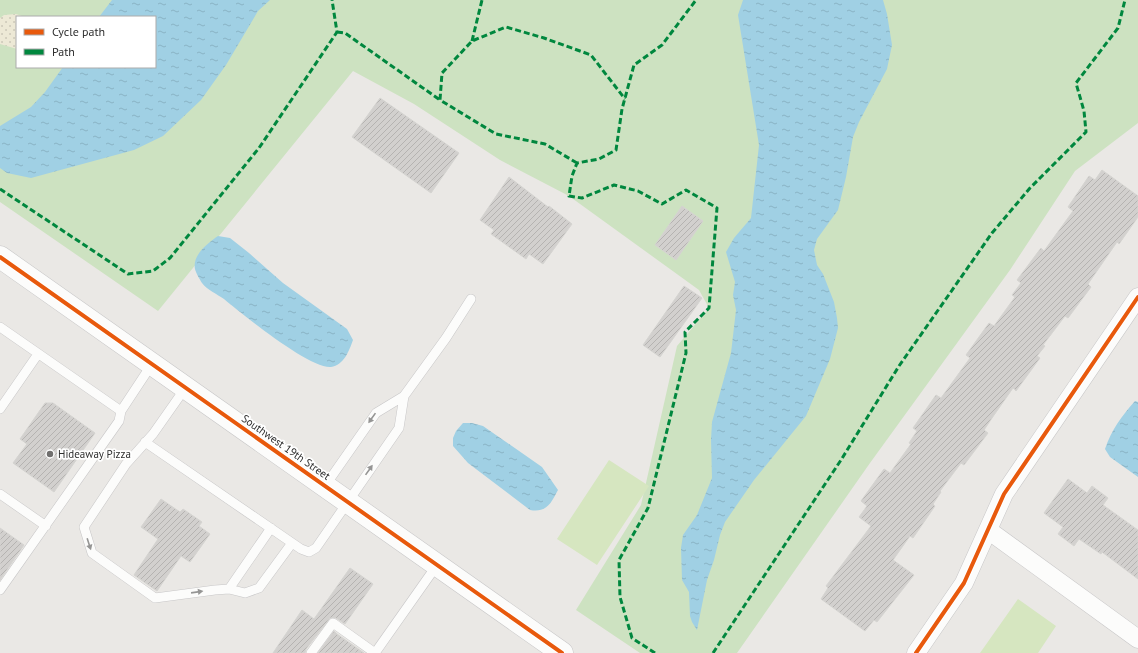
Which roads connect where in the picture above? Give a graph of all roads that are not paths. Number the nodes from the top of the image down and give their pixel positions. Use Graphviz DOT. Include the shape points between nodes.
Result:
graph roads {
  1 [pos="0,257"];
  2 [pos="1138,297"];
  3 [pos="471,299"];
  4 [pos="0,328"];
  5 [pos="38,354"];
  6 [pos="152,364"];
  7 [pos="186,387"];
  8 [pos="404,396"];
  9 [pos="0,409"];
  10 [pos="121,411"];
  11 [pos="145,442"];
  12 [pos="325,486"];
  13 [pos="0,494"];
  14 [pos="347,502"];
  15 [pos="46,526"];
  16 [pos="271,528"];
  17 [pos="988,530"];
  18 [pos="292,543"];
  19 [pos="437,565"];
  20 [pos="229,589"];
  21 [pos="0,590"];
  22 [pos="1138,639"];
  23 [pos="311,653"];
  24 [pos="375,653"];
  25 [pos="562,653"];
  26 [pos="916,653"];
  1 -- 6 [label="street, Southwest 19th Street"];
  2 -- 17 [label="street" via="1004,494"];
  3 -- 8 [label="lane"];
  4 -- 5 [label="lane"];
  5 -- 9 [label="lane"];
  5 -- 10 [label="lane"];
  6 -- 7 [label="street, Southwest 19th Street"];
  6 -- 10 [label="lane"];
  7 -- 11 [label="lane"];
  7 -- 12 [label="street, Southwest 19th Street"];
  8 -- 12 [label="lane, one-way" via="376,412"];
  14 -- 8 [label="lane, one-way" via="399,428"];
  10 -- 15 [label="lane" via="119,421"];
  11 -- 16 [label="lane"];
  11 -- 20 [label="lane, one-way" via="126,464 84,527 92,553 155,598"];
  12 -- 14 [label="street, Southwest 19th Street"];
  13 -- 15 [label="lane"];
  14 -- 18 [label="lane" via="316,548 309,552"];
  14 -- 19 [label="street, Southwest 19th Street"];
  15 -- 21 [label="lane"];
  16 -- 18 [label="lane"];
  16 -- 20 [label="lane"];
  17 -- 22 [label="street"];
  17 -- 26 [label="street" via="964,583"];
  18 -- 20 [label="lane" via="259,588 245,593"];
  19 -- 24 [label="lane"];
  19 -- 25 [label="street, Southwest 19th Street"];
  23 -- 24 [label="lane" via="332,623"];
}
